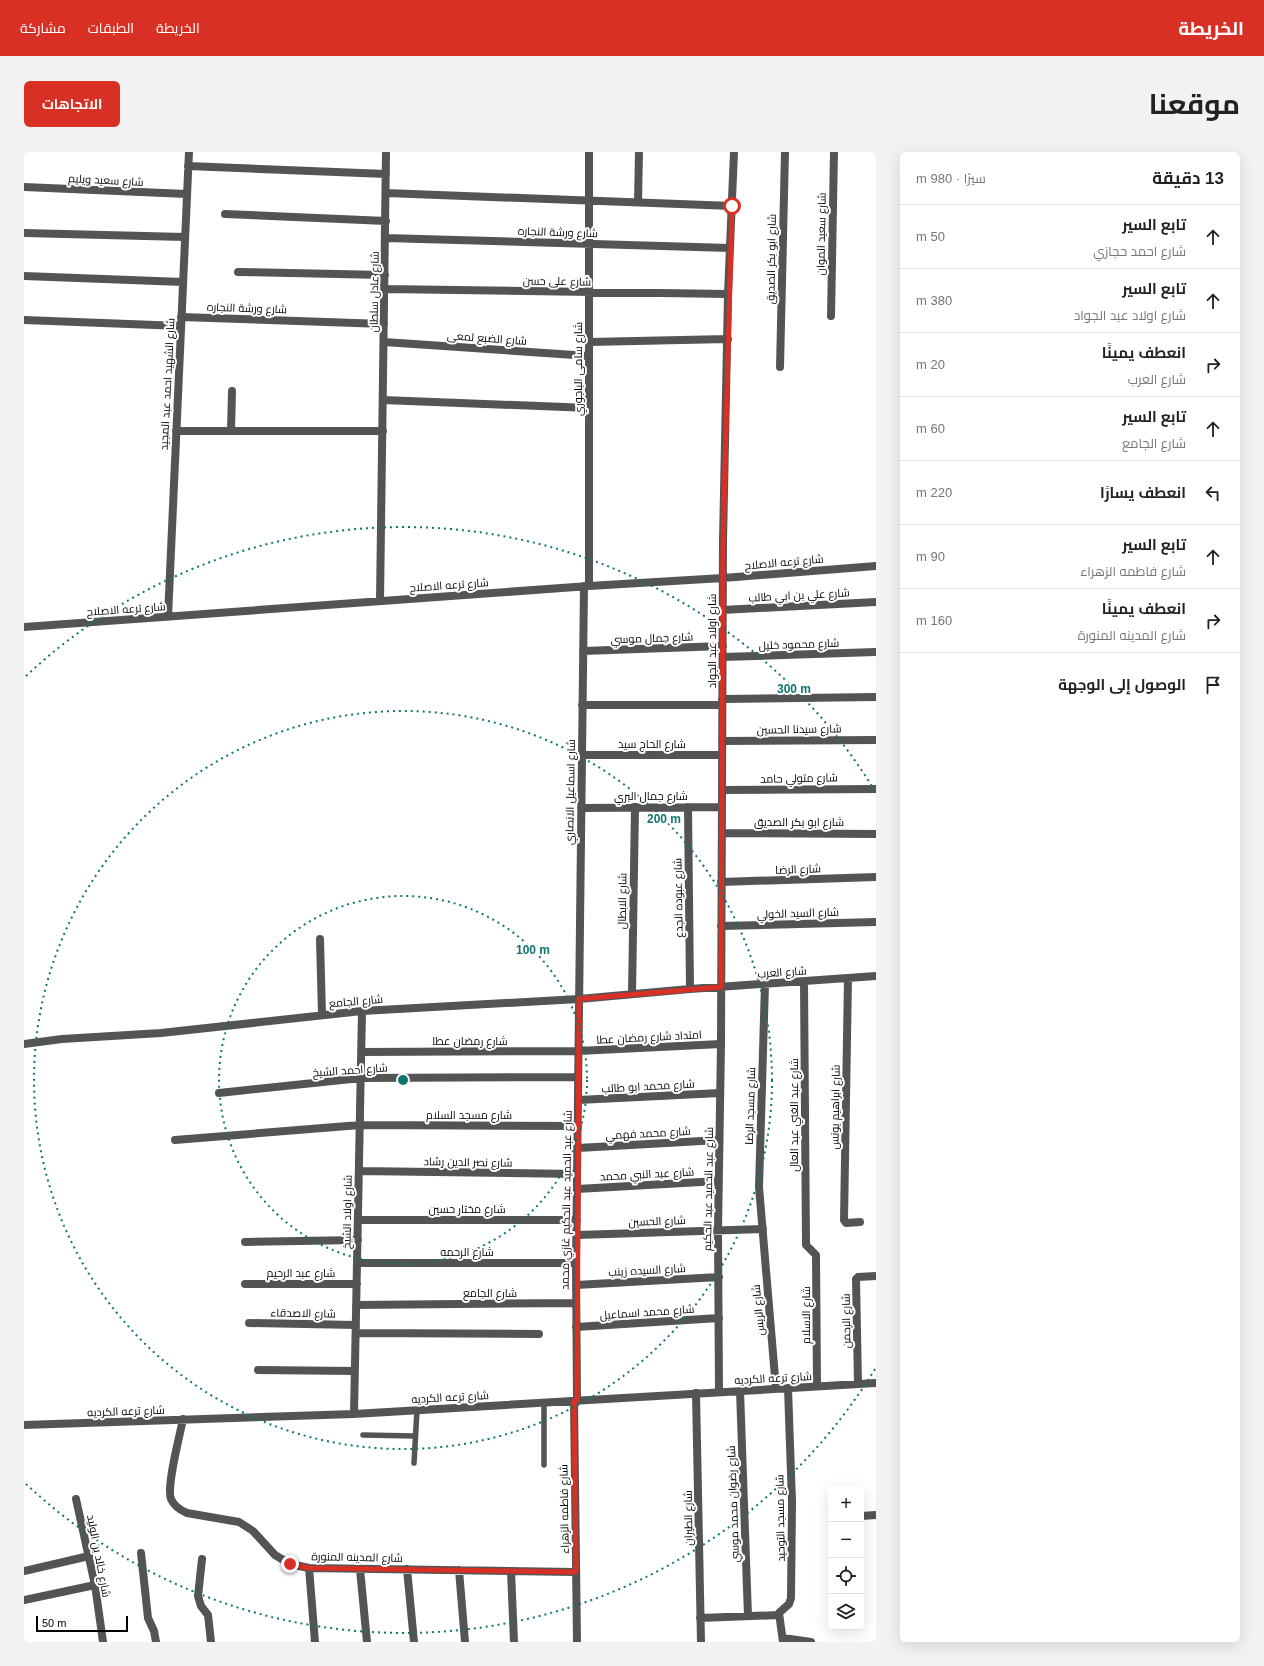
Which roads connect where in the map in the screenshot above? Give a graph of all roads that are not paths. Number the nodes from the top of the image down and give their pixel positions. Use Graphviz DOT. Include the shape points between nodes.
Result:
graph roads {
  1 [pos="189,152"];
  2 [pos="386,152"];
  3 [pos="590,152"];
  4 [pos="639,152"];
  5 [pos="734,152"];
  6 [pos="784,152"];
  7 [pos="834,152"];
  8 [pos="188,166"];
  9 [pos="386,174"];
  10 [pos="24,187"];
  11 [pos="386,193"];
  12 [pos="187,194"];
  13 [pos="589,200"];
  14 [pos="638,202"];
  15 [pos="732,206"];
  16 [pos="225,214"];
  17 [pos="386,221"];
  18 [pos="24,233"];
  19 [pos="185,236"];
  20 [pos="385,238"];
  21 [pos="589,245"];
  22 [pos="730,248"];
  23 [pos="238,272"];
  24 [pos="385,275"];
  25 [pos="24,276"];
  26 [pos="183,282"];
  27 [pos="385,289"];
  28 [pos="589,292"];
  29 [pos="728,294"];
  30 [pos="831,316"];
  31 [pos="24,320"];
  32 [pos="181,321"];
  33 [pos="384,324"];
  34 [pos="728,339"];
  35 [pos="384,342"];
  36 [pos="589,342"];
  37 [pos="589,356"];
  38 [pos="780,366"];
  39 [pos="232,391"];
  40 [pos="383,400"];
  41 [pos="589,408"];
  42 [pos="176,431"];
  43 [pos="231,431"];
  44 [pos="383,431"];
  45 [pos="876,566"];
  46 [pos="723,578"];
  47 [pos="586,586"];
  48 [pos="380,601"];
  49 [pos="876,602"];
  50 [pos="723,610"];
  51 [pos="168,617"];
  52 [pos="24,627"];
  53 [pos="723,646"];
  54 [pos="583,651"];
  55 [pos="876,652"];
  56 [pos="722,657"];
  57 [pos="876,697"];
  58 [pos="722,702"];
  59 [pos="582,705"];
  60 [pos="876,740"];
  61 [pos="722,741"];
  62 [pos="582,755"];
  63 [pos="722,755"];
  64 [pos="876,789"];
  65 [pos="722,790"];
  66 [pos="635,807"];
  67 [pos="688,807"];
  68 [pos="722,807"];
  69 [pos="581,808"];
  70 [pos="722,833"];
  71 [pos="876,834"];
  72 [pos="876,877"];
  73 [pos="721,882"];
  74 [pos="876,922"];
  75 [pos="721,926"];
  76 [pos="320,938"];
  77 [pos="876,976"];
  78 [pos="848,978"];
  79 [pos="804,982"];
  80 [pos="765,984"];
  81 [pos="721,987"];
  82 [pos="690,989"];
  83 [pos="632,994"];
  84 [pos="579,999"];
  85 [pos="362,1011"];
  86 [pos="322,1015"];
  87 [pos="24,1044"];
  88 [pos="721,1044"];
  89 [pos="578,1051"];
  90 [pos="361,1052"];
  91 [pos="578,1077"];
  92 [pos="361,1078"];
  93 [pos="219,1093"];
  94 [pos="720,1093"];
  95 [pos="578,1100"];
  96 [pos="360,1125"];
  97 [pos="578,1126"];
  98 [pos="175,1140"];
  99 [pos="719,1140"];
  100 [pos="578,1148"];
  101 [pos="359,1171"];
  102 [pos="577,1174"];
  103 [pos="719,1181"];
  104 [pos="577,1189"];
  105 [pos="358,1220"];
  106 [pos="577,1220"];
  107 [pos="860,1222"];
  108 [pos="763,1229"];
  109 [pos="718,1230"];
  110 [pos="577,1235"];
  111 [pos="358,1240"];
  112 [pos="245,1242"];
  113 [pos="808,1248"];
  114 [pos="357,1263"];
  115 [pos="576,1263"];
  116 [pos="718,1276"];
  117 [pos="876,1276"];
  118 [pos="244,1284"];
  119 [pos="357,1284"];
  120 [pos="576,1285"];
  121 [pos="576,1304"];
  122 [pos="356,1305"];
  123 [pos="719,1318"];
  124 [pos="249,1323"];
  125 [pos="576,1327"];
  126 [pos="356,1329"];
  127 [pos="539,1334"];
  128 [pos="258,1370"];
  129 [pos="355,1371"];
  130 [pos="876,1382"];
  131 [pos="858,1384"];
  132 [pos="817,1386"];
  133 [pos="788,1388"];
  134 [pos="776,1389"];
  135 [pos="740,1391"];
  136 [pos="720,1392"];
  137 [pos="696,1393"];
  138 [pos="575,1401"];
  139 [pos="544,1402"];
  140 [pos="417,1410"];
  141 [pos="354,1414"];
  142 [pos="183,1419"];
  143 [pos="24,1426"];
  144 [pos="363,1435"];
  145 [pos="416,1436"];
  146 [pos="414,1462"];
  147 [pos="544,1465"];
  148 [pos="76,1499"];
  149 [pos="876,1515"];
  150 [pos="864,1516"];
  151 [pos="141,1554"];
  152 [pos="89,1556"];
  153 [pos="202,1559"];
  154 [pos="309,1568"];
  155 [pos="360,1568"];
  156 [pos="407,1569"];
  157 [pos="459,1570"];
  158 [pos="24,1571"];
  159 [pos="511,1571"];
  160 [pos="576,1572"];
  161 [pos="95,1585"];
  162 [pos="24,1600"];
  163 [pos="779,1615"];
  164 [pos="748,1616"];
  165 [pos="700,1618"];
  166 [pos="783,1640"];
  167 [pos="102,1642"];
  168 [pos="156,1642"];
  169 [pos="211,1642"];
  170 [pos="315,1642"];
  171 [pos="367,1642"];
  172 [pos="414,1642"];
  173 [pos="464,1642"];
  174 [pos="514,1642"];
  175 [pos="577,1642"];
  176 [pos="701,1642"];
  177 [pos="811,1642"];
  1 -- 8 [label="street, شارع الشهيد احمد عبد المجيد"];
  2 -- 9 [label="street, شارع عادل سلطان"];
  3 -- 13 [label="street, شارع سامى الباجوري"];
  4 -- 14 [label="street"];
  5 -- 15 [label="street, شارع اولاد عبد الجواد"];
  6 -- 38 [label="street, شارع ابو بكر الصديق"];
  7 -- 30 [label="street, شارع سعيد الموان"];
  8 -- 9 [label="street"];
  8 -- 12 [label="street, شارع الشهيد احمد عبد المجيد"];
  9 -- 11 [label="street, شارع عادل سلطان"];
  10 -- 12 [label="street, شارع سعيد ويليم"];
  11 -- 13 [label="street"];
  11 -- 17 [label="street, شارع عادل سلطان"];
  12 -- 19 [label="street, شارع الشهيد احمد عبد المجيد"];
  13 -- 14 [label="street"];
  13 -- 21 [label="street, شارع سامى الباجوري"];
  14 -- 15 [label="street"];
  15 -- 22 [label="street, شارع اولاد عبد الجواد"];
  16 -- 17 [label="street"];
  17 -- 20 [label="street, شارع عادل سلطان"];
  18 -- 19 [label="street"];
  19 -- 26 [label="street, شارع الشهيد احمد عبد المجيد"];
  20 -- 21 [label="street, شارع ورشة النجاره"];
  20 -- 24 [label="street, شارع عادل سلطان"];
  21 -- 22 [label="street, شارع ورشة النجاره"];
  21 -- 28 [label="street, شارع سامى الباجوري"];
  22 -- 29 [label="street, شارع اولاد عبد الجواد"];
  23 -- 24 [label="street"];
  24 -- 27 [label="street, شارع عادل سلطان"];
  25 -- 26 [label="street"];
  26 -- 32 [label="street, شارع الشهيد احمد عبد المجيد"];
  27 -- 28 [label="street, شارع على حسن"];
  27 -- 33 [label="street, شارع عادل سلطان"];
  28 -- 29 [label="street, شارع على حسن"];
  28 -- 36 [label="street, شارع سامى الباجوري"];
  29 -- 34 [label="street, شارع اولاد عبد الجواد"];
  31 -- 32 [label="street, شارع ورشة النجاره"];
  32 -- 33 [label="street, شارع ورشة النجاره"];
  32 -- 42 [label="street, شارع الشهيد احمد عبد المجيد"];
  33 -- 35 [label="street, شارع عادل سلطان"];
  34 -- 36 [label="street"];
  34 -- 46 [label="street, شارع اولاد عبد الجواد"];
  35 -- 37 [label="street, شارع الضبع لمعى"];
  35 -- 40 [label="street, شارع عادل سلطان"];
  36 -- 37 [label="street, شارع سامى الباجوري"];
  37 -- 41 [label="street, شارع سامى الباجوري"];
  39 -- 43 [label="street"];
  40 -- 41 [label="street"];
  40 -- 44 [label="street, شارع عادل سلطان"];
  41 -- 47 [label="street, شارع سامى الباجوري"];
  42 -- 43 [label="street"];
  42 -- 51 [label="street, شارع الشهيد احمد عبد المجيد"];
  43 -- 44 [label="street"];
  44 -- 48 [label="street, شارع عادل سلطان"];
  45 -- 46 [label="street, شارع ترعه الاصلاح"];
  46 -- 47 [label="street, شارع ترعه الاصلاح"];
  46 -- 50 [label="street, شارع اولاد عبد الجواد"];
  47 -- 48 [label="street, شارع ترعه الاصلاح"];
  47 -- 54 [label="street, شارع اسماعيل الانصاري"];
  48 -- 51 [label="street, شارع ترعه الاصلاح"];
  49 -- 50 [label="street, شارع علي بن ابي طالب"];
  50 -- 53 [label="street, شارع اولاد عبد الجواد"];
  51 -- 52 [label="street, شارع ترعه الاصلاح"];
  53 -- 54 [label="street, شارع جمال موسي"];
  53 -- 56 [label="street, شارع اولاد عبد الجواد"];
  54 -- 59 [label="street, شارع اسماعيل الانصاري"];
  55 -- 56 [label="street, شارع محمود خليل"];
  56 -- 58 [label="street, شارع اولاد عبد الجواد"];
  57 -- 58 [label="street"];
  58 -- 59 [label="street"];
  58 -- 61 [label="street, شارع اولاد عبد الجواد"];
  59 -- 62 [label="street, شارع اسماعيل الانصاري"];
  60 -- 61 [label="street, شارع سيدنا الحسين"];
  61 -- 63 [label="street, شارع اولاد عبد الجواد"];
  62 -- 63 [label="street, شارع الحاج سيد"];
  62 -- 69 [label="street, شارع اسماعيل الانصاري"];
  63 -- 65 [label="street, شارع اولاد عبد الجواد"];
  64 -- 65 [label="street, شارع متولي حامد"];
  65 -- 68 [label="street, شارع اولاد عبد الجواد"];
  66 -- 67 [label="street, شارع جمال البري"];
  66 -- 69 [label="street, شارع جمال البري"];
  66 -- 83 [label="street, شارع الابطال"];
  67 -- 68 [label="street, شارع جمال البري"];
  67 -- 82 [label="street, شارع عبوده الجدع"];
  68 -- 70 [label="street, شارع اولاد عبد الجواد"];
  69 -- 84 [label="street, شارع اسماعيل الانصاري"];
  70 -- 71 [label="street, شارع ابو بكر الصديق"];
  70 -- 73 [label="street, شارع اولاد عبد الجواد"];
  72 -- 73 [label="street, شارع الرضا"];
  73 -- 75 [label="street, شارع اولاد عبد الجواد"];
  74 -- 75 [label="street, شارع السيد الخولي"];
  75 -- 81 [label="street, شارع اولاد عبد الجواد"];
  76 -- 86 [label="street"];
  77 -- 78 [label="street, شارع العرب"];
  78 -- 79 [label="street, شارع العرب"];
  78 -- 107 [label="street, شارع ابراهيم يونس" via="844,1220 846,1223"];
  79 -- 80 [label="street, شارع العرب"];
  79 -- 113 [label="street, شارع عبد الغني عبد العال"];
  80 -- 81 [label="street, شارع العرب"];
  80 -- 108 [label="street, شارع مسجد الرضا" via="759,1187"];
  81 -- 82 [label="street, شارع العرب"];
  81 -- 88 [label="street, شارع عبد الحميد عبد الحكيم"];
  82 -- 83 [label="street, شارع الجامع"];
  83 -- 84 [label="street, شارع الجامع"];
  84 -- 85 [label="street, شارع الجامع"];
  84 -- 89 [label="street, شارع عبد الحميد عبد الحكيم غازي محمد"];
  85 -- 86 [label="street, شارع الجامع"];
  85 -- 90 [label="street, شارع اولاد الشيخ"];
  86 -- 87 [label="street, شارع الجامع" via="161,1033"];
  88 -- 89 [label="street, امتداد شارع رمضان عطا"];
  88 -- 94 [label="street, شارع عبد الحميد عبد الحكيم"];
  89 -- 90 [label="street, شارع رمضان عطا"];
  89 -- 91 [label="street, شارع عبد الحميد عبد الحكيم غازي محمد"];
  90 -- 92 [label="street, شارع اولاد الشيخ"];
  91 -- 92 [label="street, شارع احمد الشيخ"];
  91 -- 95 [label="street, شارع عبد الحميد عبد الحكيم غازي محمد"];
  92 -- 93 [label="street, شارع احمد الشيخ"];
  92 -- 96 [label="street, شارع اولاد الشيخ"];
  94 -- 95 [label="street, شارع محمد ابو طالب"];
  94 -- 99 [label="street, شارع عبد الحميد عبد الحكيم"];
  95 -- 97 [label="street, شارع عبد الحميد عبد الحكيم غازي محمد"];
  96 -- 97 [label="street, شارع مسجد السلام"];
  96 -- 98 [label="street, شارع مسجد السلام"];
  96 -- 101 [label="street, شارع اولاد الشيخ"];
  97 -- 100 [label="street, شارع عبد الحميد عبد الحكيم غازي محمد"];
  99 -- 100 [label="street, شارع محمد فهمي"];
  99 -- 103 [label="street, شارع عبد الحميد عبد الحكيم"];
  100 -- 102 [label="street, شارع عبد الحميد عبد الحكيم غازي محمد"];
  101 -- 102 [label="street, شارع نصر الدين رشاد"];
  101 -- 105 [label="street, شارع اولاد الشيخ"];
  102 -- 104 [label="street, شارع عبد الحميد عبد الحكيم غازي محمد"];
  103 -- 104 [label="street, شارع عبد النبي محمد"];
  103 -- 109 [label="street, شارع عبد الحميد عبد الحكيم"];
  104 -- 106 [label="street, شارع عبد الحميد عبد الحكيم غازي محمد"];
  105 -- 106 [label="street, شارع مختار حسين"];
  105 -- 111 [label="street, شارع اولاد الشيخ"];
  106 -- 110 [label="street, شارع عبد الحميد عبد الحكيم غازي محمد"];
  108 -- 109 [label="street, شارع الحسين"];
  108 -- 134 [label="street, شارع الريس"];
  109 -- 110 [label="street, شارع الحسين"];
  109 -- 116 [label="street, شارع عبد الحميد عبد الحكيم"];
  110 -- 115 [label="street, شارع عبد الحميد عبد الحكيم غازي محمد"];
  111 -- 112 [label="street"];
  111 -- 114 [label="street, شارع اولاد الشيخ"];
  113 -- 132 [label="street, شارع الاسلام" via="816,1255"];
  114 -- 115 [label="street, شارع الرحمه"];
  114 -- 119 [label="street, شارع اولاد الشيخ"];
  115 -- 120 [label="street, شارع عبد الحميد عبد الحكيم غازي محمد"];
  116 -- 120 [label="street, شارع السيده زينب"];
  116 -- 123 [label="street, شارع عبد الحميد عبد الحكيم"];
  117 -- 131 [label="street, شارع الرحمن" via="856,1279"];
  118 -- 119 [label="street, شارع عبد الرحيم"];
  119 -- 122 [label="street, شارع اولاد الشيخ"];
  120 -- 121 [label="street, شارع عبد الحميد عبد الحكيم غازي محمد"];
  121 -- 122 [label="street, شارع الجامع"];
  121 -- 125 [label="street, شارع عبد الحميد عبد الحكيم غازي محمد"];
  122 -- 126 [label="street, شارع اولاد الشيخ"];
  123 -- 125 [label="street, شارع محمد اسماعيل"];
  123 -- 136 [label="street, شارع عبد الحميد عبد الحكيم"];
  124 -- 126 [label="street, شارع الاصدقاء"];
  125 -- 138 [label="street, شارع عبد الحميد عبد الحكيم غازي محمد"];
  126 -- 127 [label="street, شارع الاصدقاء"];
  126 -- 129 [label="street, شارع اولاد الشيخ"];
  128 -- 129 [label="street"];
  129 -- 141 [label="street, شارع اولاد الشيخ"];
  130 -- 131 [label="street, شارع ترعه الكرديه"];
  131 -- 132 [label="street, شارع ترعه الكرديه"];
  132 -- 133 [label="street, شارع ترعه الكرديه"];
  133 -- 134 [label="street, شارع ترعه الكرديه"];
  133 -- 163 [label="street, شارع مسجد التوحيد" via="792,1502 791,1598"];
  134 -- 135 [label="street, شارع ترعه الكرديه"];
  135 -- 136 [label="street, شارع ترعه الكرديه"];
  135 -- 164 [label="street, شارع رضوان محمد موسي"];
  136 -- 137 [label="street, شارع ترعه الكرديه"];
  137 -- 138 [label="street, شارع ترعه الكرديه"];
  137 -- 165 [label="street, شارع الطيران"];
  138 -- 139 [label="street, شارع ترعه الكرديه"];
  138 -- 160 [label="street, شارع فاطمه الزهراء"];
  139 -- 140 [label="street, شارع ترعه الكرديه"];
  139 -- 147 [label="lane"];
  140 -- 141 [label="street, شارع ترعه الكرديه"];
  140 -- 145 [label="lane"];
  141 -- 142 [label="street, شارع ترعه الكرديه"];
  142 -- 143 [label="street, شارع ترعه الكرديه"];
  142 -- 154 [label="street, شارع المدينه المنورة" via="169,1491 174,1505 187,1512 239,1522 253,1531 275,1555 290,1564"];
  144 -- 145 [label="lane"];
  145 -- 146 [label="lane"];
  148 -- 152 [label="street, شارع خالد بن الوليد"];
  149 -- 150 [label="street"];
  151 -- 168 [label="street" via="148,1618"];
  152 -- 158 [label="street"];
  152 -- 161 [label="street, شارع خالد بن الوليد"];
  153 -- 169 [label="street" via="198,1596 201,1606 208,1615"];
  154 -- 155 [label="street, شارع المدينه المنورة"];
  154 -- 170 [label="street"];
  155 -- 156 [label="street, شارع المدينه المنورة"];
  155 -- 171 [label="street"];
  156 -- 157 [label="street, شارع المدينه المنورة"];
  156 -- 172 [label="street"];
  157 -- 159 [label="street, شارع المدينه المنورة"];
  157 -- 173 [label="street"];
  159 -- 160 [label="street, شارع المدينه المنورة"];
  159 -- 174 [label="street"];
  160 -- 175 [label="street, شارع فاطمه الزهراء"];
  161 -- 162 [label="street"];
  161 -- 167 [label="street, شارع خالد بن الوليد"];
  163 -- 164 [label="street"];
  163 -- 166 [label="street"];
  164 -- 165 [label="street"];
  165 -- 176 [label="street, شارع الطيران"];
  166 -- 177 [label="street"];
}
